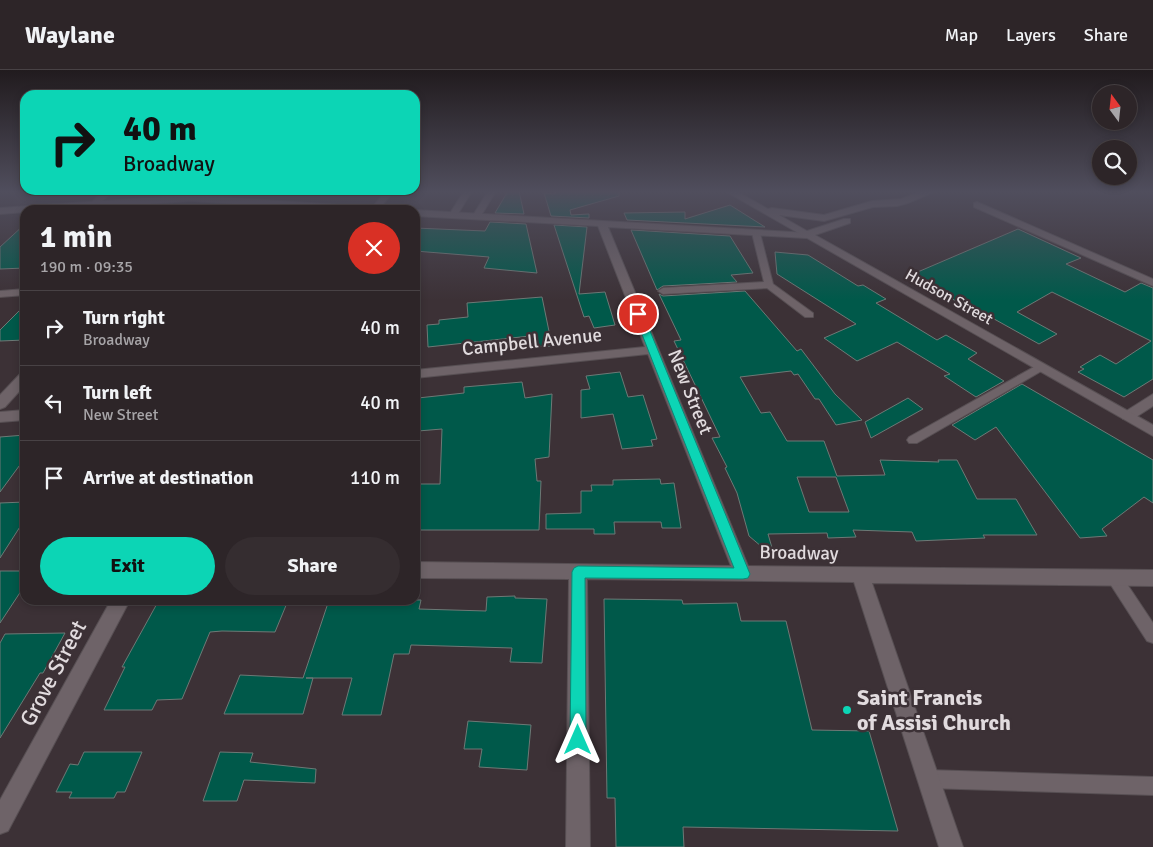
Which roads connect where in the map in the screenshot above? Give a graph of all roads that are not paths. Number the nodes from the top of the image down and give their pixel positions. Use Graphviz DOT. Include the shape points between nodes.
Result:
graph roads {
  1 [pos="603,227"];
  2 [pos="646,227"];
  3 [pos="791,227"];
  4 [pos="830,227"];
  5 [pos="1027,227"];
  6 [pos="756,233"];
  7 [pos="806,236"];
  8 [pos="1153,283"];
  9 [pos="769,285"];
  10 [pos="663,291"];
  11 [pos="20,292"];
  12 [pos="0,294"];
  13 [pos="809,315"];
  14 [pos="653,350"];
  15 [pos="1041,368"];
  16 [pos="420,373"];
  17 [pos="20,382"];
  18 [pos="1153,399"];
  19 [pos="0,404"];
  20 [pos="20,415"];
  21 [pos="1128,416"];
  22 [pos="0,417"];
  23 [pos="1153,431"];
  24 [pos="913,440"];
  25 [pos="420,570"];
  26 [pos="578,572"];
  27 [pos="743,574"];
  28 [pos="860,576"];
  29 [pos="1114,577"];
  30 [pos="1153,578"];
  31 [pos="118,605"];
  32 [pos="1153,636"];
  33 [pos="927,780"];
  34 [pos="1153,786"];
  35 [pos="0,823"];
  36 [pos="578,847"];
  37 [pos="951,847"];
  1 -- 14 [label="street, New Street"];
  2 -- 6 [label="street"];
  3 -- 7 [label="street, Hudson Street"];
  4 -- 7 [label="street"];
  5 -- 8 [label="street"];
  6 -- 7 [label="street"];
  6 -- 9 [label="lane"];
  7 -- 15 [label="street, Hudson Street"];
  9 -- 10 [label="lane"];
  9 -- 13 [label="lane"];
  11 -- 12 [label="street"];
  14 -- 16 [label="street, Campbell Avenue"];
  14 -- 27 [label="street, New Street"];
  15 -- 21 [label="street, Hudson Street"];
  15 -- 24 [label="lane"];
  17 -- 19 [label="street"];
  18 -- 21 [label="street"];
  20 -- 22 [label="street"];
  21 -- 23 [label="street, Hudson Street"];
  25 -- 26 [label="street, Broadway"];
  26 -- 27 [label="street, Broadway"];
  26 -- 36 [label="street"];
  27 -- 28 [label="street, Broadway"];
  28 -- 29 [label="street, Broadway"];
  28 -- 33 [label="street"];
  29 -- 30 [label="street, Broadway"];
  29 -- 32 [label="lane"];
  31 -- 35 [label="street, Grove Street"];
  33 -- 34 [label="lane"];
  33 -- 37 [label="street"];
}
